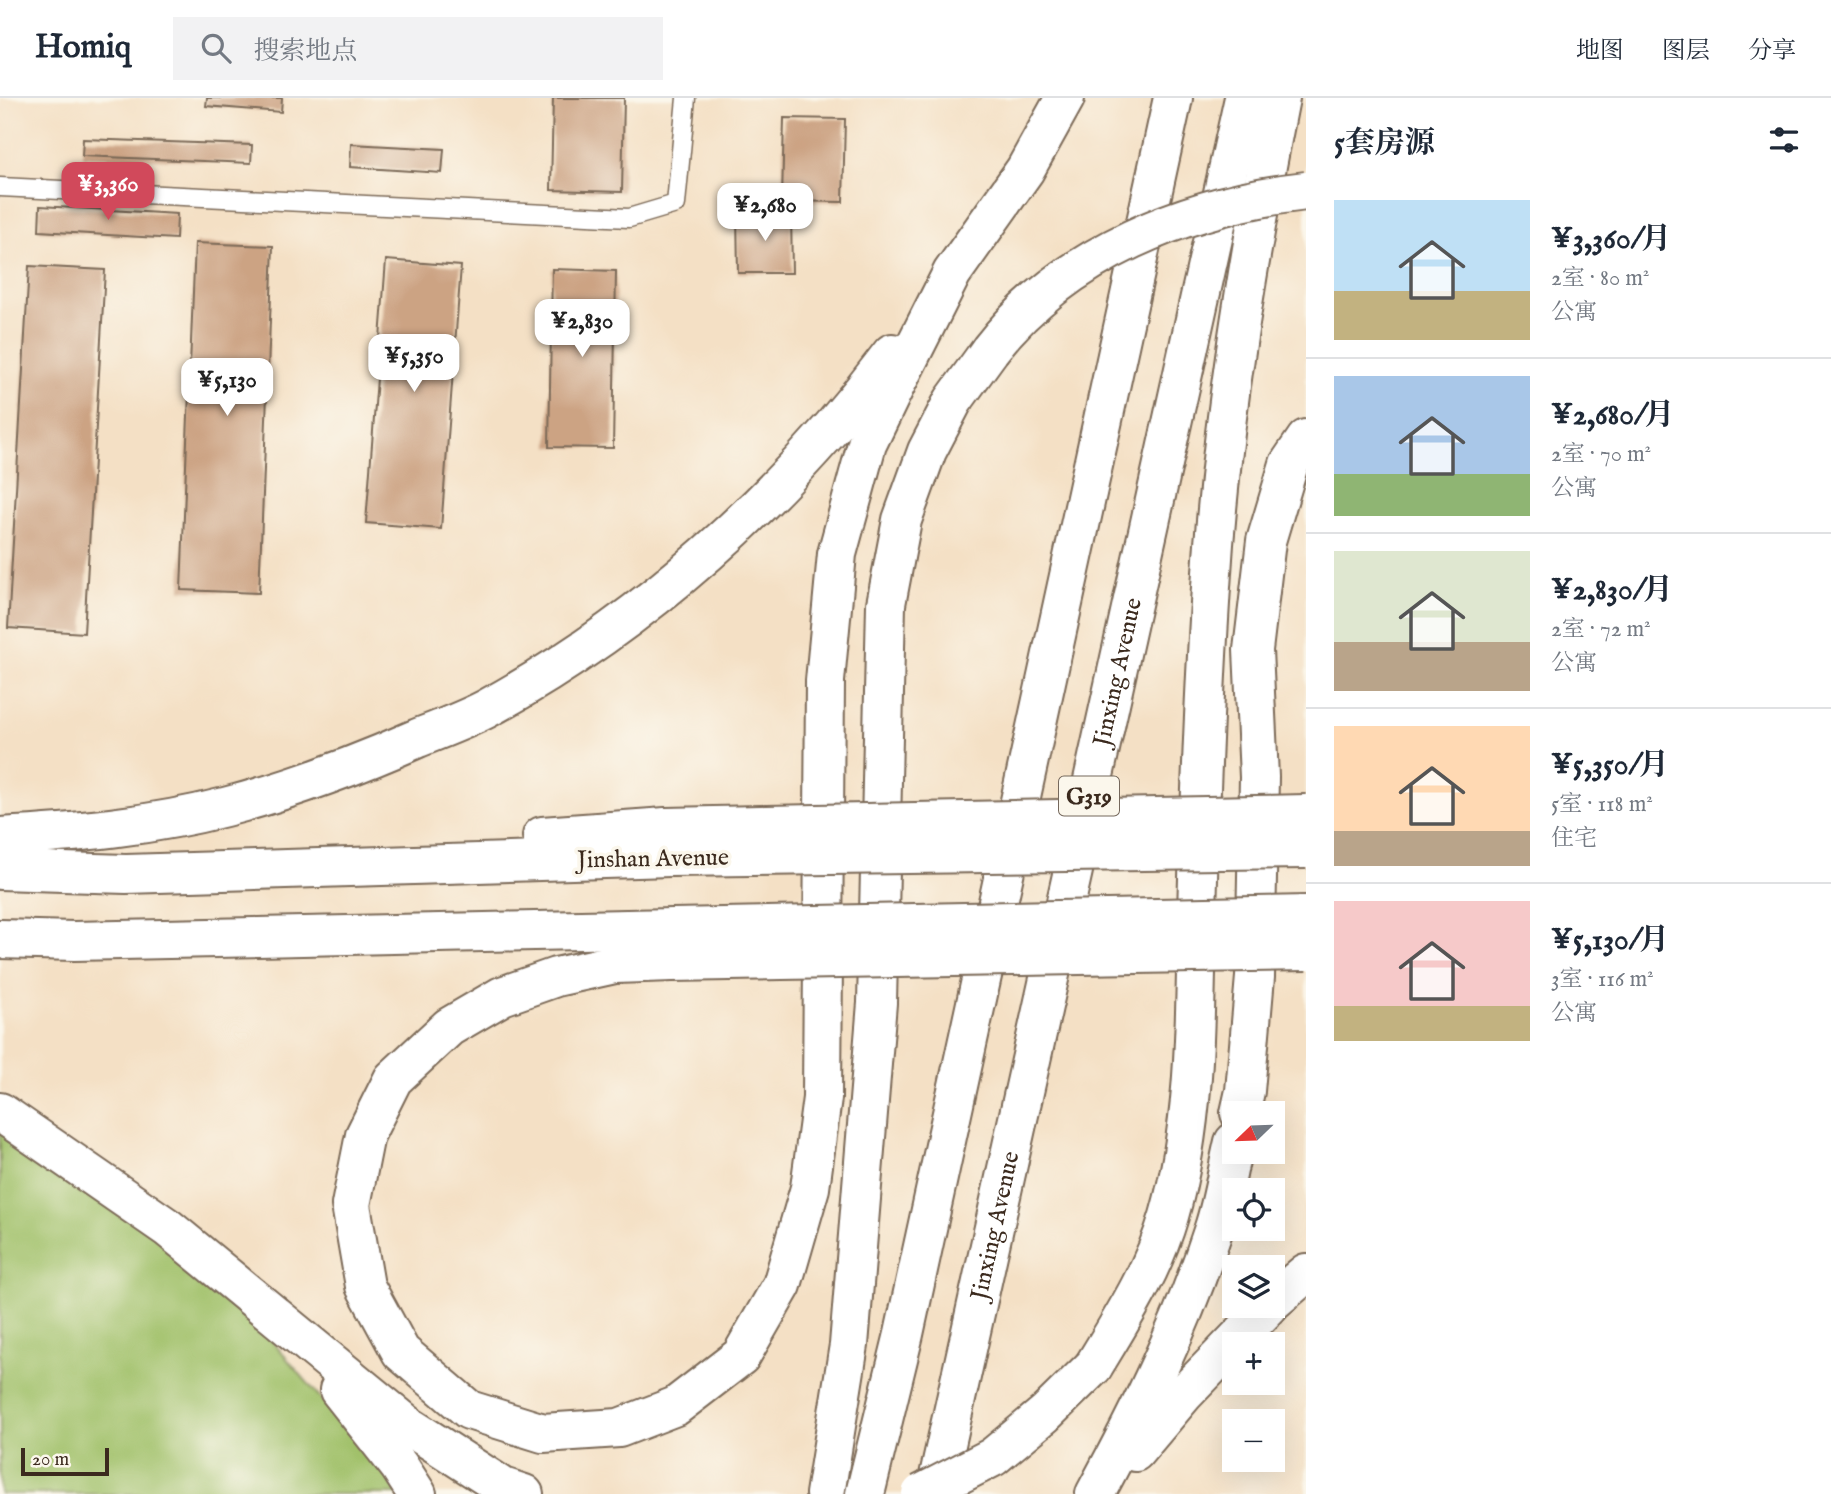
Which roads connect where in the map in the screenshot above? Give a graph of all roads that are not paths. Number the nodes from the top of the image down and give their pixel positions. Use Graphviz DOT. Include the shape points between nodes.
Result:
graph roads {
  1 [pos="686,98"];
  2 [pos="1065,98"];
  3 [pos="1173,98"];
  4 [pos="1244,98"];
  5 [pos="1280,98"];
  6 [pos="0,187"];
  7 [pos="1306,191"];
  8 [pos="952,273"];
  9 [pos="1306,439"];
  10 [pos="1306,814"];
  11 [pos="0,837"];
  12 [pos="668,842"];
  13 [pos="1306,849"];
  14 [pos="0,870"];
  15 [pos="1306,915"];
  16 [pos="0,939"];
  17 [pos="672,945"];
  18 [pos="1306,951"];
  19 [pos="1243,1101"];
  20 [pos="0,1112"];
  21 [pos="1229,1164"];
  22 [pos="1306,1273"];
  23 [pos="1285,1292"];
  24 [pos="1257,1318"];
  25 [pos="280,1322"];
  26 [pos="416,1494"];
  27 [pos="524,1494"];
  28 [pos="825,1494"];
  29 [pos="865,1494"];
  30 [pos="921,1494"];
  31 [pos="935,1494"];
  32 [pos="1098,1494"];
  1 -- 6 [label="lane" via="676,204 629,218"];
  2 -- 8 [label="highway" via="1025,170"];
  3 -- 29 [label="highway, G319" via="904,1334"];
  4 -- 31 [label="highway, Jinxing Avenue / G319"];
  5 -- 30 [label="highway, bridge" via="1247,266 1224,434 1201,777 1192,1102 1168,1217 1138,1293 1093,1367 993,1457"];
  7 -- 28 [label="highway, bridge" via="1261,196 1185,217 1106,251 1048,291 1006,329 953,401 927,452 902,520 886,604 877,1003 849,1345"];
  8 -- 11 [label="highway" via="863,391 696,565 596,640 485,709 342,771 223,808 83,832"];
  8 -- 17 [label="highway" via="867,444 837,554 825,681 822,1098 810,1188 782,1285 741,1356 676,1406 620,1428 543,1433 469,1410 401,1352 365,1286 351,1205 365,1135 393,1079 449,1027 491,1002 556,976 615,964"];
  9 -- 19 [label="highway" via="1289,464 1266,541 1253,650 1259,777 1255,977"];
  10 -- 12 [label="highway, bridge"];
  12 -- 13 [label="highway, Jinshan Avenue, bridge"];
  12 -- 14 [label="highway, Jinshan Avenue" via="403,866 126,874"];
  15 -- 17 [label="highway, bridge"];
  16 -- 17 [label="highway"];
  17 -- 18 [label="highway, bridge"];
  20 -- 25 [label="highway" via="168,1228"];
  21 -- 32 [label="highway" via="1214,1228 1182,1317"];
  22 -- 23 [label="highway"];
  24 -- 32 [label="highway"];
  25 -- 26 [label="highway" via="358,1412"];
  25 -- 27 [label="highway" via="410,1427 503,1487"];
}
